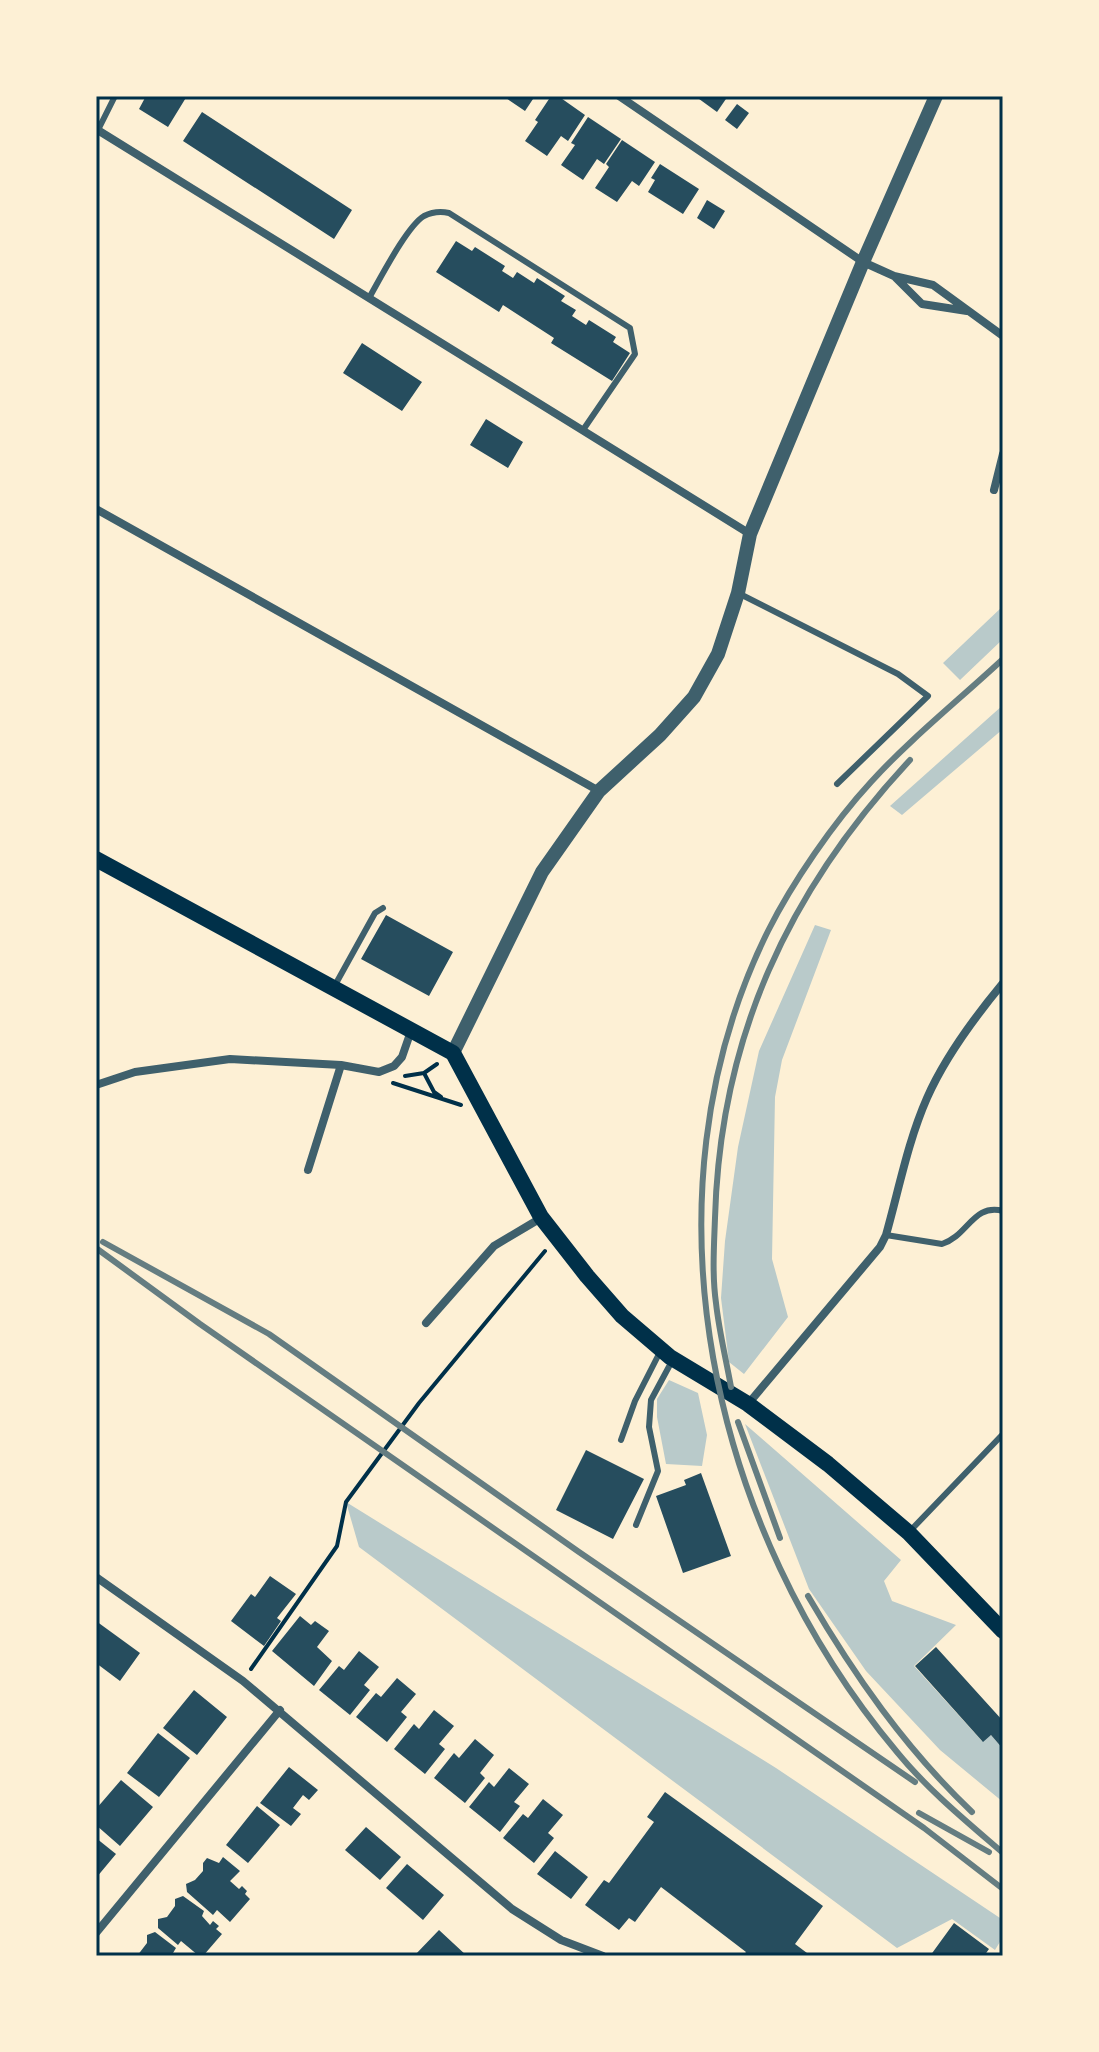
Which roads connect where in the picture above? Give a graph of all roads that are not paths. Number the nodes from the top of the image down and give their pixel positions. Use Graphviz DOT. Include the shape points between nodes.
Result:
graph roads {
  1 [pos="115,96"];
  2 [pos="619,96"];
  3 [pos="936,96"];
  4 [pos="97,130"];
  5 [pos="863,262"];
  6 [pos="894,276"];
  7 [pos="369,298"];
  8 [pos="968,311"];
  9 [pos="1003,336"];
  10 [pos="583,430"];
  11 [pos="1003,454"];
  12 [pos="994,490"];
  13 [pos="96,509"];
  14 [pos="750,534"];
  15 [pos="738,593"];
  16 [pos="837,784"];
  17 [pos="599,791"];
  18 [pos="96,859"];
  19 [pos="383,908"];
  20 [pos="1003,983"];
  21 [pos="334,987"];
  22 [pos="412,1028"];
  23 [pos="453,1053"];
  24 [pos="341,1065"];
  25 [pos="96,1085"];
  26 [pos="308,1170"];
  27 [pos="1003,1211"];
  28 [pos="541,1217"];
  29 [pos="886,1235"];
  30 [pos="426,1323"];
  31 [pos="668,1355"];
  32 [pos="748,1404"];
  33 [pos="1003,1434"];
  34 [pos="621,1440"];
  35 [pos="636,1525"];
  36 [pos="909,1533"];
  37 [pos="96,1577"];
  38 [pos="1003,1631"];
  39 [pos="280,1710"];
  40 [pos="96,1933"];
  41 [pos="603,1956"];
  1 -- 4 [label="lane"];
  2 -- 5 [label="street"];
  3 -- 5 [label="street"];
  4 -- 7 [label="street"];
  5 -- 6 [label="street"];
  5 -- 14 [label="street"];
  6 -- 8 [label="street" via="933,285"];
  6 -- 8 [label="street" via="922,304"];
  7 -- 10 [label="street"];
  7 -- 10 [label="lane" via="414,224 431,213 449,213 630,328 635,354"];
  8 -- 9 [label="street"];
  10 -- 14 [label="street"];
  11 -- 12 [label="street"];
  13 -- 17 [label="street"];
  14 -- 15 [label="street"];
  15 -- 16 [label="lane" via="898,674 928,696"];
  15 -- 17 [label="street" via="718,654 694,697"];
  17 -- 23 [label="street" via="542,872"];
  18 -- 21 [label="main road"];
  19 -- 21 [label="lane" via="375,913"];
  20 -- 29 [label="street" via="927,1097"];
  21 -- 22 [label="main road"];
  22 -- 23 [label="main road"];
  22 -- 24 [label="street" via="394,1066 379,1072"];
  23 -- 28 [label="main road"];
  24 -- 25 [label="street" via="230,1059 135,1072"];
  24 -- 26 [label="street"];
  27 -- 29 [label="lane" via="981,1211 951,1242 942,1244"];
  28 -- 30 [label="street" via="494,1246"];
  28 -- 31 [label="main road" via="622,1316"];
  29 -- 32 [label="street"];
  31 -- 32 [label="main road"];
  31 -- 34 [label="lane" via="635,1401"];
  31 -- 35 [label="lane" via="651,1400 649,1427 658,1471"];
  32 -- 36 [label="main road"];
  33 -- 36 [label="lane"];
  36 -- 38 [label="main road"];
  37 -- 39 [label="street"];
  39 -- 40 [label="street"];
  39 -- 41 [label="street" via="512,1909 561,1940"];
}
